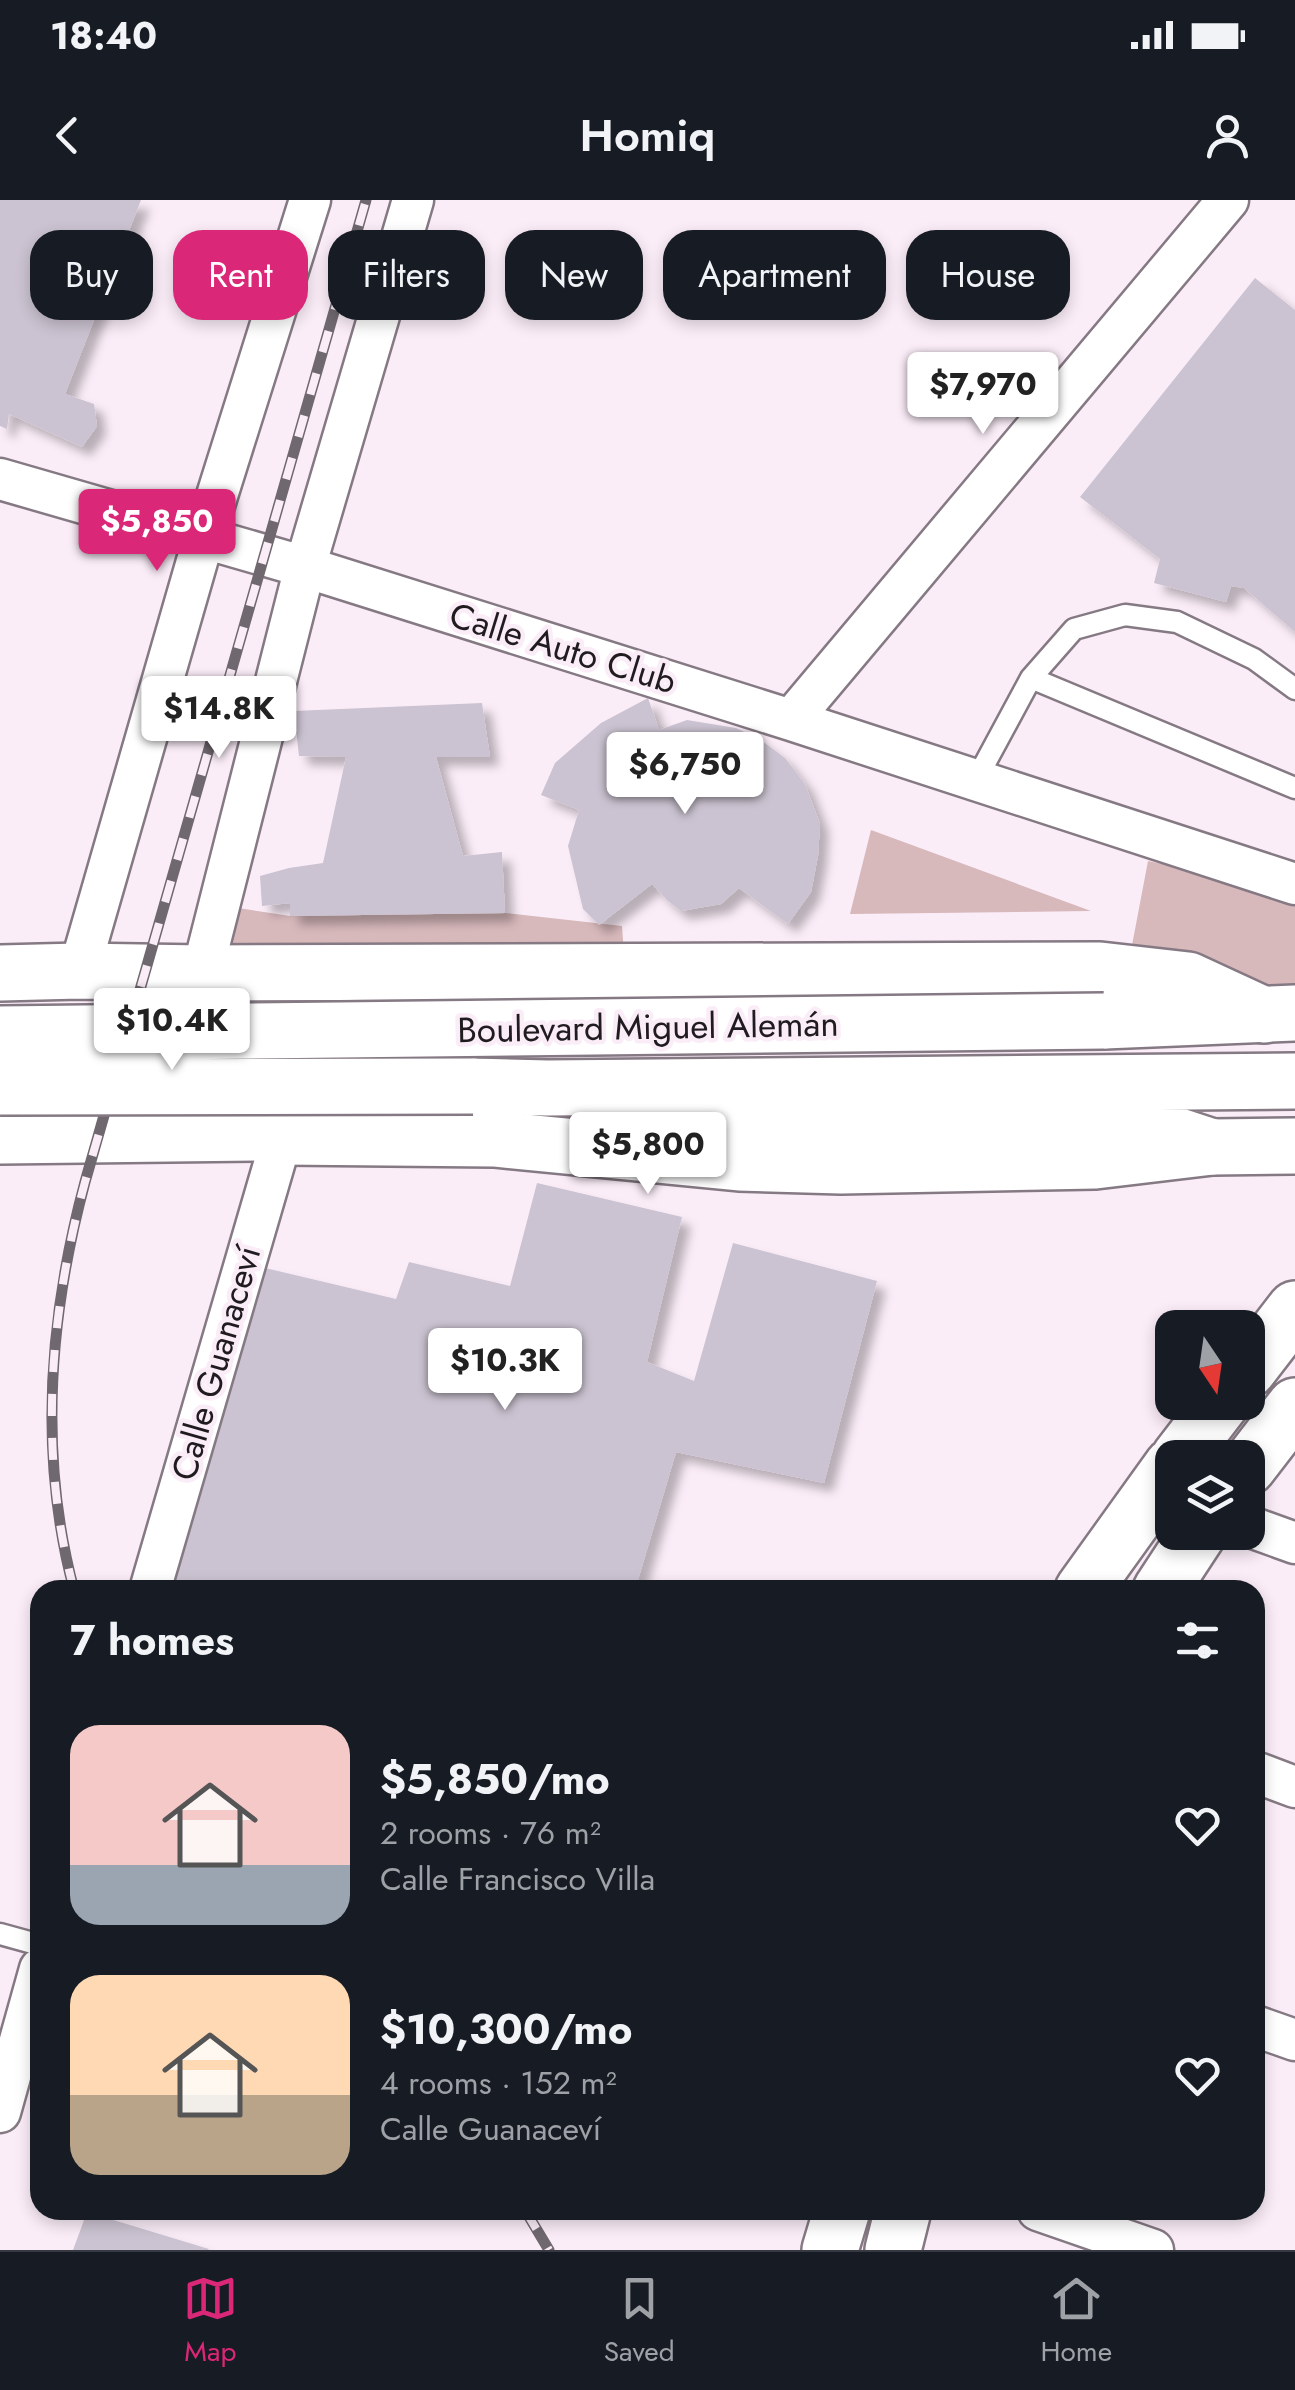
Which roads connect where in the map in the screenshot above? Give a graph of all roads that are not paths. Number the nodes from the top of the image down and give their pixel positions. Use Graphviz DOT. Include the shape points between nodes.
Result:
graph roads {
  1 [pos="310,200"];
  2 [pos="413,200"];
  3 [pos="1228,200"];
  4 [pos="0,478"];
  5 [pos="204,538"];
  6 [pos="305,567"];
  7 [pos="1031,678"];
  8 [pos="1295,690"];
  9 [pos="791,720"];
  10 [pos="976,780"];
  11 [pos="1295,788"];
  12 [pos="1295,884"];
  13 [pos="78,971"];
  14 [pos="202,973"];
  15 [pos="0,974"];
  16 [pos="0,1001"];
  17 [pos="1280,1014"];
  18 [pos="0,1034"];
  19 [pos="1295,1082"];
  20 [pos="0,1087"];
  21 [pos="547,1088"];
  22 [pos="0,1111"];
  23 [pos="270,1135"];
  24 [pos="0,1136"];
  25 [pos="1295,1146"];
  26 [pos="1212,1147"];
  27 [pos="1295,1310"];
  28 [pos="1265,1348"];
  29 [pos="1295,1406"];
  30 [pos="1208,1420"];
  31 [pos="1193,1440"];
  32 [pos="1265,1445"];
  33 [pos="1155,1490"];
  34 [pos="1265,1532"];
  35 [pos="1295,1543"];
  36 [pos="1187,1550"];
  37 [pos="153,1580"];
  38 [pos="1090,1580"];
  39 [pos="1167,1580"];
  40 [pos="1265,1776"];
  41 [pos="1295,1786"];
  42 [pos="0,1934"];
  43 [pos="30,1942"];
  44 [pos="30,2005"];
  45 [pos="1265,2030"];
  46 [pos="1295,2040"];
  47 [pos="0,2112"];
  48 [pos="839,2220"];
  49 [pos="900,2220"];
  50 [pos="1067,2220"];
  51 [pos="830,2250"];
  52 [pos="892,2250"];
  53 [pos="1153,2250"];
  1 -- 5 [label="street"];
  2 -- 6 [label="street"];
  3 -- 9 [label="street"];
  4 -- 5 [label="street, Calle Auto Club"];
  5 -- 6 [label="street, Calle Auto Club"];
  5 -- 13 [label="street"];
  6 -- 9 [label="street, Calle Auto Club"];
  6 -- 14 [label="street"];
  7 -- 8 [label="lane" via="1074,629 1125,615 1177,622 1254,659"];
  7 -- 10 [label="lane"];
  7 -- 11 [label="lane"];
  9 -- 10 [label="street, Calle Auto Club"];
  10 -- 12 [label="street, Calle Auto Club"];
  13 -- 14 [label="main road"];
  13 -- 15 [label="main road"];
  14 -- 17 [label="main road" via="1100,970 1188,980"];
  14 -- 23 [label="main road" via="214,1066"];
  16 -- 22 [label="main road" via="12,1052"];
  17 -- 18 [label="main road, Boulevard Miguel Alemán, bridge"];
  19 -- 21 [label="main road, Boulevard Miguel Alemán"];
  20 -- 21 [label="main road, Boulevard Miguel Alemán, bridge"];
  21 -- 26 [label="main road" via="625,1113 684,1119 1157,1130"];
  23 -- 24 [label="main road"];
  23 -- 26 [label="main road" via="494,1140 841,1166 1095,1161"];
  23 -- 37 [label="street, Calle Guanaceví"];
  25 -- 26 [label="main road"];
  27 -- 28 [label="main road"];
  29 -- 32 [label="main road"];
  30 -- 31 [label="main road"];
  33 -- 38 [label="main road"];
  34 -- 35 [label="street"];
  36 -- 39 [label="main road"];
  40 -- 41 [label="street"];
  42 -- 43 [label="lane"];
  44 -- 47 [label="street"];
  45 -- 46 [label="street"];
  48 -- 51 [label="main road"];
  49 -- 52 [label="main road"];
  50 -- 53 [label="street"];
}
